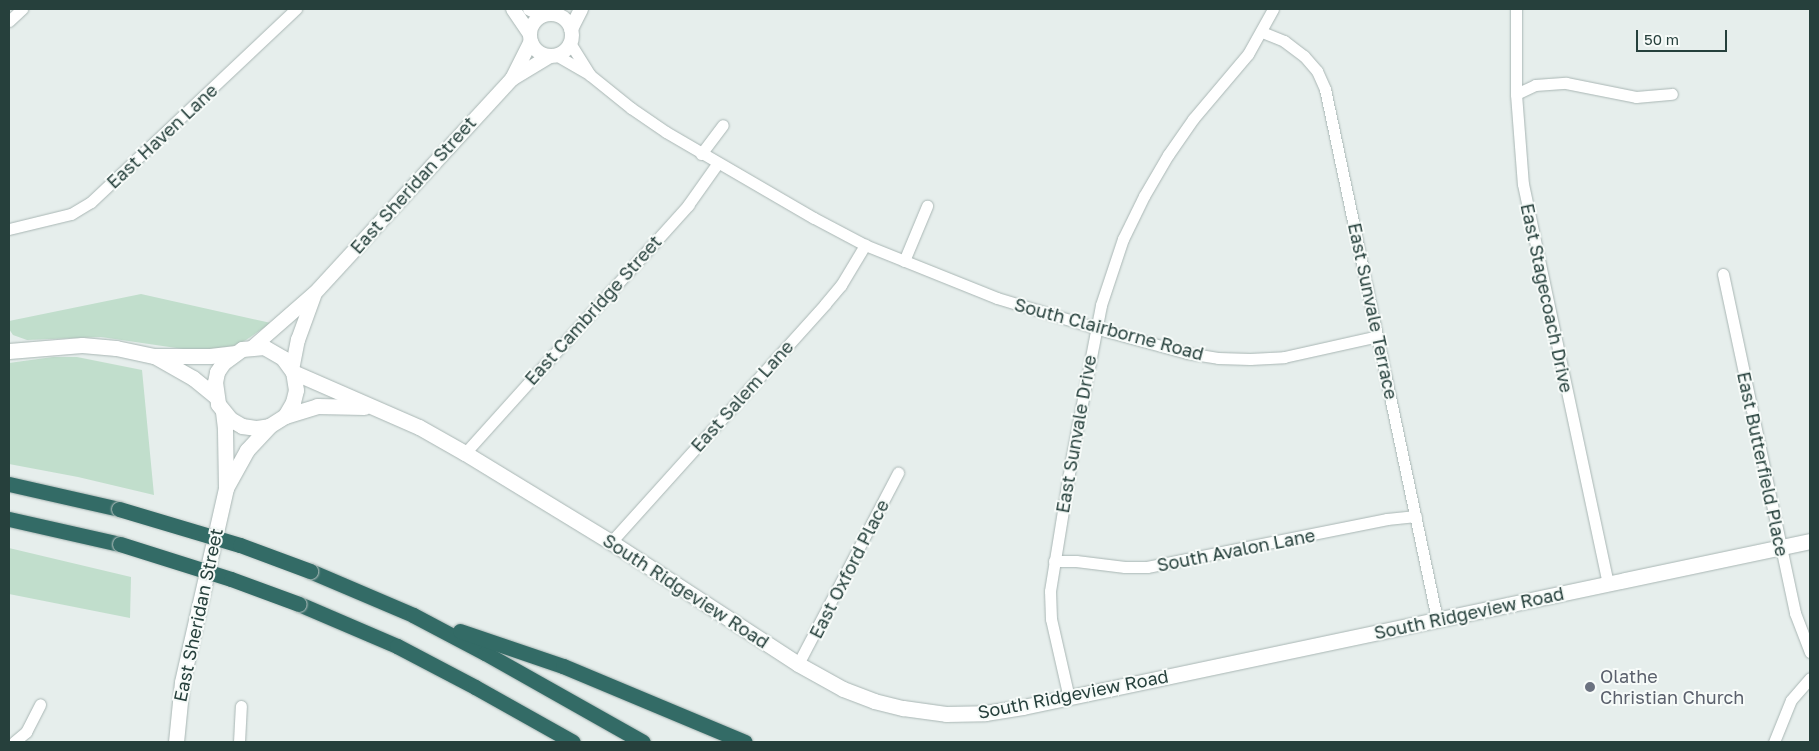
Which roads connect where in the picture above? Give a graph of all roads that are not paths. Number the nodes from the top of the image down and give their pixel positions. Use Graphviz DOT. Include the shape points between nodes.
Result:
graph roads {
  1 [pos="22,9"];
  2 [pos="296,9"];
  3 [pos="513,9"];
  4 [pos="530,9"];
  5 [pos="581,9"];
  6 [pos="1273,9"];
  7 [pos="1516,9"];
  8 [pos="554,13"];
  9 [pos="9,22"];
  10 [pos="571,29"];
  11 [pos="1262,32"];
  12 [pos="531,38"];
  13 [pos="570,44"];
  14 [pos="553,56"];
  15 [pos="590,75"];
  16 [pos="512,79"];
  17 [pos="1516,94"];
  18 [pos="1672,94"];
  19 [pos="723,125"];
  20 [pos="701,154"];
  21 [pos="717,164"];
  22 [pos="927,206"];
  23 [pos="9,229"];
  24 [pos="865,245"];
  25 [pos="904,261"];
  26 [pos="1723,274"];
  27 [pos="315,292"];
  28 [pos="1095,328"];
  29 [pos="1378,336"];
  30 [pos="253,347"];
  31 [pos="9,351"];
  32 [pos="234,353"];
  33 [pos="154,356"];
  34 [pos="293,371"];
  35 [pos="215,396"];
  36 [pos="373,408"];
  37 [pos="223,412"];
  38 [pos="285,416"];
  39 [pos="269,426"];
  40 [pos="465,453"];
  41 [pos="898,473"];
  42 [pos="9,484"];
  43 [pos="226,488"];
  44 [pos="1416,516"];
  45 [pos="9,519"];
  46 [pos="1810,541"];
  47 [pos="611,542"];
  48 [pos="1780,547"];
  49 [pos="1054,561"];
  50 [pos="1608,584"];
  51 [pos="413,615"];
  52 [pos="1437,619"];
  53 [pos="1810,652"];
  54 [pos="798,664"];
  55 [pos="1810,678"];
  56 [pos="1069,698"];
  57 [pos="40,704"];
  58 [pos="241,706"];
  59 [pos="14,742"];
  60 [pos="176,742"];
  61 [pos="240,742"];
  62 [pos="572,742"];
  63 [pos="643,742"];
  64 [pos="745,742"];
  65 [pos="1774,742"];
  1 -- 9 [label="street"];
  2 -- 23 [label="street, East Haven Lane" via="91,202 71,214"];
  3 -- 12 [label="street"];
  4 -- 8 [label="street"];
  5 -- 10 [label="street"];
  6 -- 11 [label="street, East Sunvale Drive"];
  7 -- 17 [label="street, East Stagecoach Drive"];
  8 -- 10 [label="street" via="568,22"];
  8 -- 12 [label="street" via="532,26"];
  10 -- 13 [label="street"];
  11 -- 28 [label="street, East Sunvale Drive" via="1248,54 1193,119 1144,196 1112,270"];
  11 -- 29 [label="street, East Sunvale Terrace" via="1284,41 1304,56 1317,71 1325,89"];
  12 -- 14 [label="street" via="542,54"];
  12 -- 16 [label="street, East Sheridan Street"];
  13 -- 14 [label="street" via="562,53"];
  13 -- 15 [label="street, South Clairborne Road"];
  14 -- 15 [label="street, South Clairborne Road"];
  14 -- 16 [label="street, East Sheridan Street"];
  15 -- 20 [label="street, South Clairborne Road" via="630,108"];
  16 -- 27 [label="street, East Sheridan Street"];
  17 -- 18 [label="street" via="1535,85 1566,83 1636,97"];
  17 -- 50 [label="street, East Stagecoach Drive" via="1527,205"];
  19 -- 20 [label="street"];
  20 -- 21 [label="street, South Clairborne Road"];
  21 -- 24 [label="street, South Clairborne Road"];
  21 -- 40 [label="street, East Cambridge Street" via="688,205"];
  22 -- 25 [label="street"];
  24 -- 25 [label="street, South Clairborne Road"];
  24 -- 47 [label="street, East Salem Lane" via="841,285 825,304"];
  25 -- 28 [label="street, South Clairborne Road" via="997,298"];
  26 -- 48 [label="street, East Butterfield Place"];
  27 -- 30 [label="street, East Sheridan Street"];
  27 -- 34 [label="street, East Sheridan Street" via="298,340"];
  28 -- 29 [label="street, South Clairborne Road" via="1187,353 1250,359 1284,357"];
  28 -- 49 [label="street, East Sunvale Drive"];
  29 -- 44 [label="street, East Sunvale Terrace"];
  30 -- 32 [label="main road"];
  30 -- 34 [label="main road" via="274,351"];
  31 -- 33 [label="main road" via="82,344"];
  32 -- 33 [label="main road"];
  32 -- 35 [label="main road" via="218,372"];
  33 -- 35 [label="main road" via="193,378"];
  34 -- 36 [label="main road, South Ridgeview Road"];
  34 -- 38 [label="main road" via="296,390"];
  35 -- 37 [label="main road"];
  36 -- 38 [label="main road, South Ridgeview Road" via="317,406"];
  36 -- 40 [label="main road, South Ridgeview Road" via="418,427"];
  37 -- 39 [label="main road" via="242,426"];
  37 -- 43 [label="main road, East Sheridan Street"];
  38 -- 39 [label="main road"];
  39 -- 43 [label="main road, East Sheridan Street" via="247,450"];
  40 -- 47 [label="main road, South Ridgeview Road"];
  41 -- 54 [label="street, East Oxford Place"];
  42 -- 51 [label="highway, bridge" via="119,509 240,545"];
  43 -- 60 [label="main road, East Sheridan Street" via="182,682"];
  44 -- 49 [label="street, South Avalon Lane" via="1147,567"];
  44 -- 52 [label="street, East Sunvale Terrace"];
  45 -- 62 [label="highway, bridge" via="120,544 299,604 397,646"];
  46 -- 48 [label="main road, South Ridgeview Road"];
  47 -- 54 [label="main road, South Ridgeview Road"];
  48 -- 50 [label="main road, South Ridgeview Road"];
  48 -- 53 [label="street, East Butterfield Place" via="1795,613"];
  49 -- 56 [label="street, East Sunvale Drive" via="1051,619"];
  50 -- 52 [label="main road, South Ridgeview Road"];
  51 -- 63 [label="highway"];
  51 -- 64 [label="highway" via="563,666"];
  52 -- 56 [label="main road, South Ridgeview Road"];
  54 -- 56 [label="main road, South Ridgeview Road" via="843,689 912,710 946,714 985,713"];
  55 -- 65 [label="street" via="1791,700"];
  57 -- 59 [label="street" via="26,732"];
  58 -- 61 [label="street"];
}
